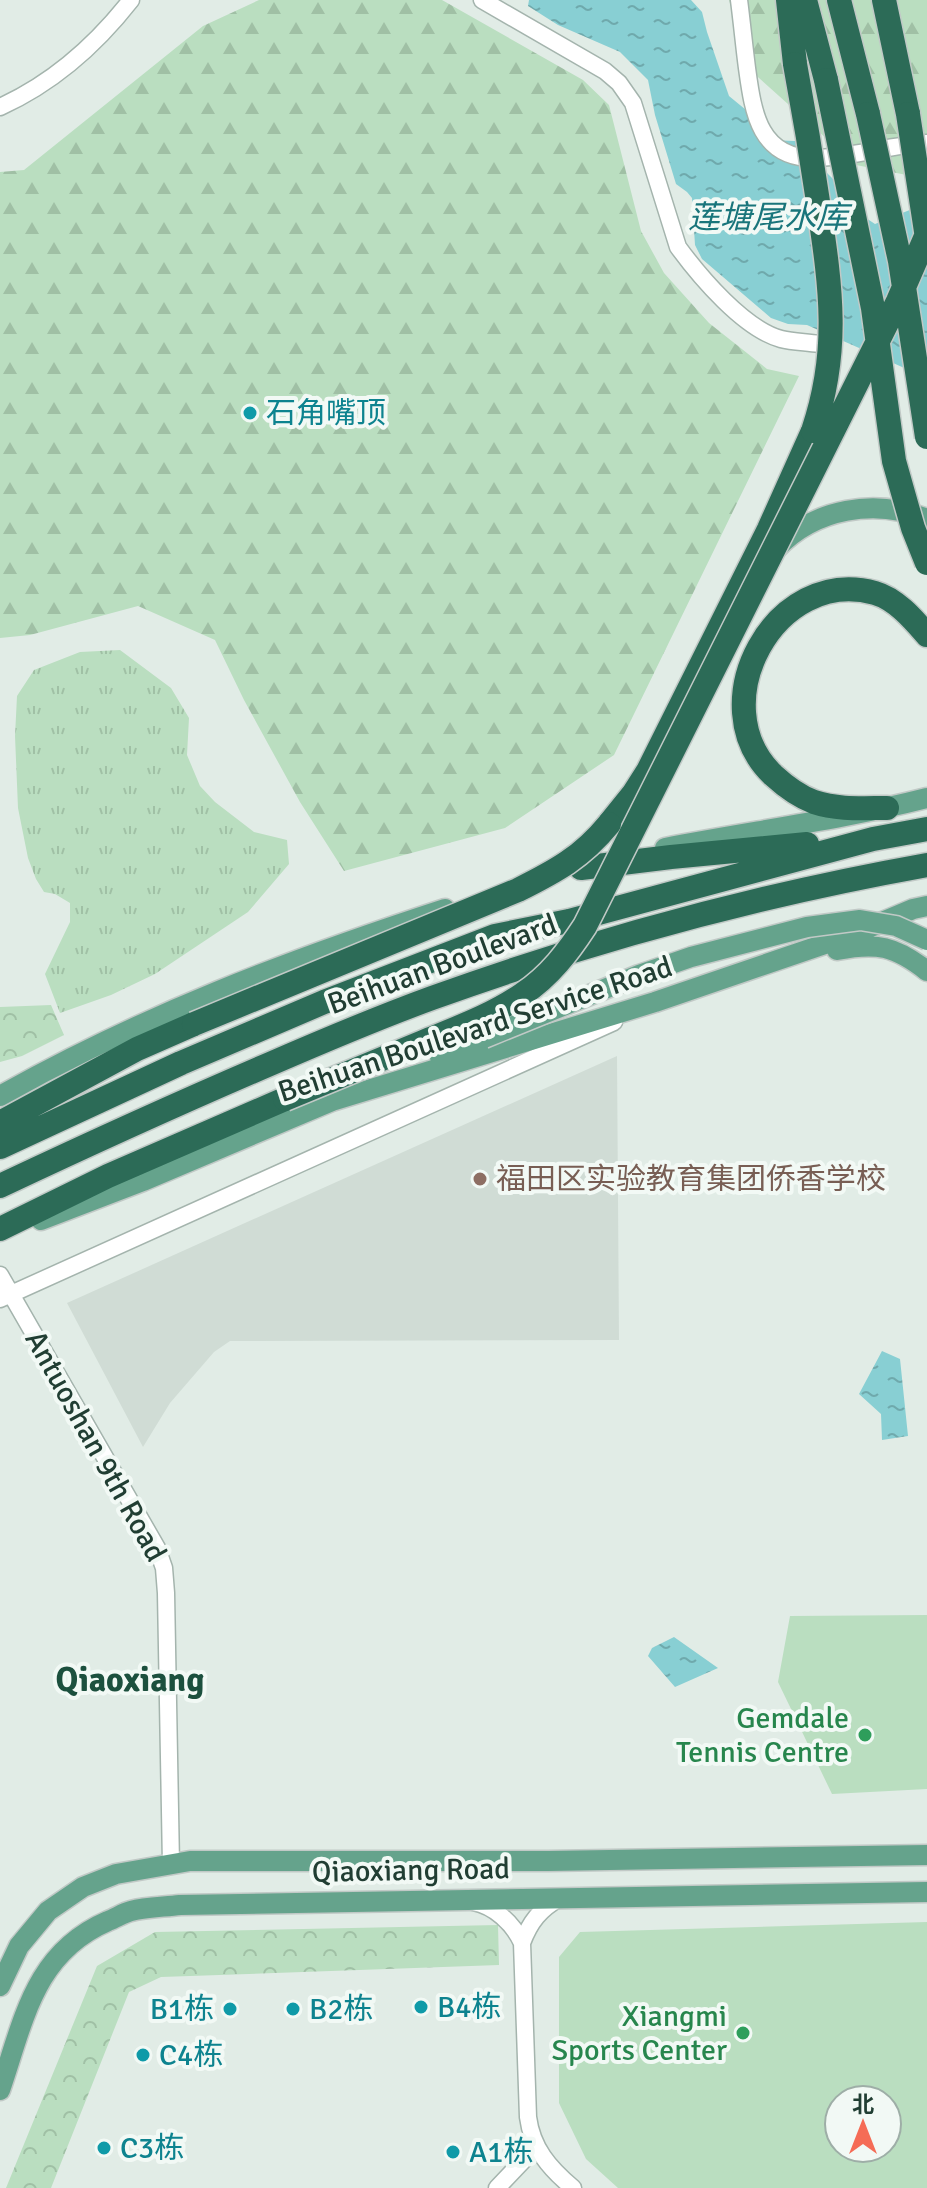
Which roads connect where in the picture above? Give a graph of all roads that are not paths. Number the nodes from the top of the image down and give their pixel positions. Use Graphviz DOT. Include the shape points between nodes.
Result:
graph roads {
  1 [pos="131,0"];
  2 [pos="482,0"];
  3 [pos="739,0"];
  4 [pos="788,0"];
  5 [pos="805,0"];
  6 [pos="839,0"];
  7 [pos="884,0"];
  8 [pos="0,107"];
  9 [pos="927,143"];
  10 [pos="927,236"];
  11 [pos="819,344"];
  12 [pos="927,438"];
  13 [pos="927,519"];
  14 [pos="927,563"];
  15 [pos="742,583"];
  16 [pos="927,635"];
  17 [pos="927,798"];
  18 [pos="887,808"];
  19 [pos="927,829"];
  20 [pos="873,839"];
  21 [pos="927,865"];
  22 [pos="581,868"];
  23 [pos="927,906"];
  24 [pos="927,940"];
  25 [pos="766,963"];
  26 [pos="927,971"];
  27 [pos="655,1002"];
  28 [pos="51,1067"];
  29 [pos="0,1079"];
  30 [pos="0,1096"];
  31 [pos="332,1101"];
  32 [pos="0,1123"];
  33 [pos="0,1147"];
  34 [pos="0,1186"];
  35 [pos="0,1229"];
  36 [pos="0,1235"];
  37 [pos="0,1275"];
  38 [pos="6,1297"];
  39 [pos="927,1855"];
  40 [pos="502,1861"];
  41 [pos="548,1861"];
  42 [pos="171,1865"];
  43 [pos="927,1892"];
  44 [pos="555,1897"];
  45 [pos="502,1898"];
  46 [pos="461,1899"];
  47 [pos="522,1943"];
  48 [pos="0,1986"];
  49 [pos="0,2090"];
  50 [pos="536,2147"];
  51 [pos="497,2188"];
  52 [pos="573,2188"];
  1 -- 8 [label="street" via="82,55"];
  2 -- 11 [label="street" via="619,83 633,103 678,247 692,267 761,330 780,339"];
  3 -- 9 [label="street, bridge" via="752,106 775,146 798,157 818,158"];
  4 -- 15 [label="highway, bridge" via="830,280 832,335 813,431"];
  5 -- 14 [label="highway, bridge" via="873,308 894,461"];
  6 -- 12 [label="highway, bridge" via="900,261"];
  7 -- 10 [label="highway, bridge"];
  10 -- 35 [label="highway, bridge" via="592,912 569,951 546,976 524,994 462,1026 108,1176"];
  13 -- 15 [label="main road" via="868,508 824,516 784,540"];
  15 -- 32 [label="highway, bridge" via="648,771 593,844 571,861 537,881 137,1049"];
  16 -- 18 [label="highway" via="897,604 877,593 853,589 813,597 771,627 745,683 748,735 756,754 788,789 839,808"];
  17 -- 18 [label="main road"];
  18 -- 22 [label="main road"];
  19 -- 20 [label="highway, Beihuan Boulevard"];
  20 -- 22 [label="highway"];
  20 -- 33 [label="highway, Beihuan Boulevard" via="495,936 295,1014"];
  21 -- 34 [label="highway, Beihuan Boulevard" via="706,913 432,998 149,1116"];
  22 -- 28 [label="main road" via="352,939 227,985"];
  23 -- 25 [label="main road, Beihuan Boulevard Service Road"];
  24 -- 31 [label="main road, bridge" via="896,926 860,920 807,927 691,957"];
  25 -- 26 [label="main road" via="860,946 896,950"];
  25 -- 27 [label="main road, Beihuan Boulevard Service Road"];
  27 -- 31 [label="main road, Beihuan Boulevard Service Road"];
  27 -- 38 [label="street"];
  28 -- 29 [label="main road"];
  28 -- 30 [label="main road"];
  31 -- 36 [label="main road, Beihuan Boulevard Service Road"];
  37 -- 38 [label="street, Antuoshan 9th Road"];
  38 -- 42 [label="street, Antuoshan 9th Road" via="157,1548 164,1568"];
  39 -- 41 [label="main road, Qiaoxiang Road"];
  40 -- 41 [label="main road, Qiaoxiang Road"];
  40 -- 42 [label="main road, Qiaoxiang Road"];
  40 -- 45 [label="main road"];
  41 -- 44 [label="main road"];
  42 -- 48 [label="main road, Qiaoxiang Road" via="116,1874 83,1887 48,1911 19,1946"];
  43 -- 44 [label="main road, Qiaoxiang Road"];
  44 -- 45 [label="main road, Qiaoxiang Road"];
  44 -- 47 [label="street" via="535,1916"];
  45 -- 46 [label="main road, Qiaoxiang Road"];
  46 -- 47 [label="street" via="497,1913"];
  46 -- 49 [label="main road, Qiaoxiang Road" via="180,1905 131,1911 96,1926 67,1946 48,1968"];
  47 -- 50 [label="street" via="528,2117"];
  50 -- 51 [label="street"];
  50 -- 52 [label="street"];
}
